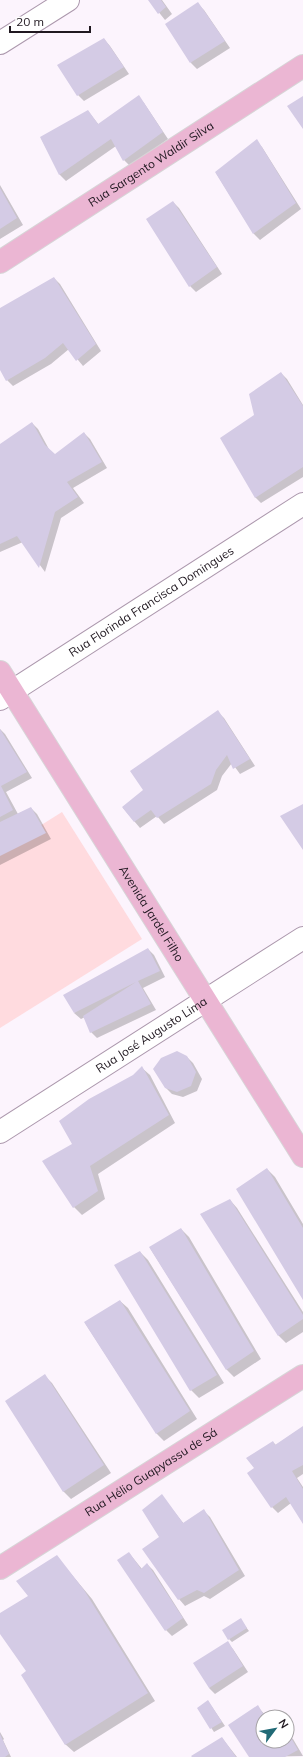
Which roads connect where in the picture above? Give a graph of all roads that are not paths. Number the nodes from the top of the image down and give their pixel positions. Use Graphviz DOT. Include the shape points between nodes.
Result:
graph roads {
  1 [pos="68,0"];
  2 [pos="0,43"];
  3 [pos="303,66"];
  4 [pos="0,262"];
  5 [pos="303,504"];
  6 [pos="0,672"];
  7 [pos="6,695"];
  8 [pos="303,938"];
  9 [pos="206,1001"];
  10 [pos="0,1132"];
  11 [pos="303,1156"];
  12 [pos="303,1376"];
  13 [pos="0,1568"];
  1 -- 2 [label="street"];
  3 -- 4 [label="main road, Rua Sargento Waldir Silva"];
  5 -- 7 [label="street, Rua Florinda Francisca Domingues"];
  6 -- 7 [label="main road, Avenida Jardel Filho"];
  7 -- 9 [label="main road, Avenida Jardel Filho"];
  8 -- 9 [label="street, Rua José Augusto Lima"];
  9 -- 10 [label="street, Rua José Augusto Lima"];
  9 -- 11 [label="main road, Avenida Jardel Filho"];
  12 -- 13 [label="main road, Rua Hélio Guapyassu de Sá"];
}
